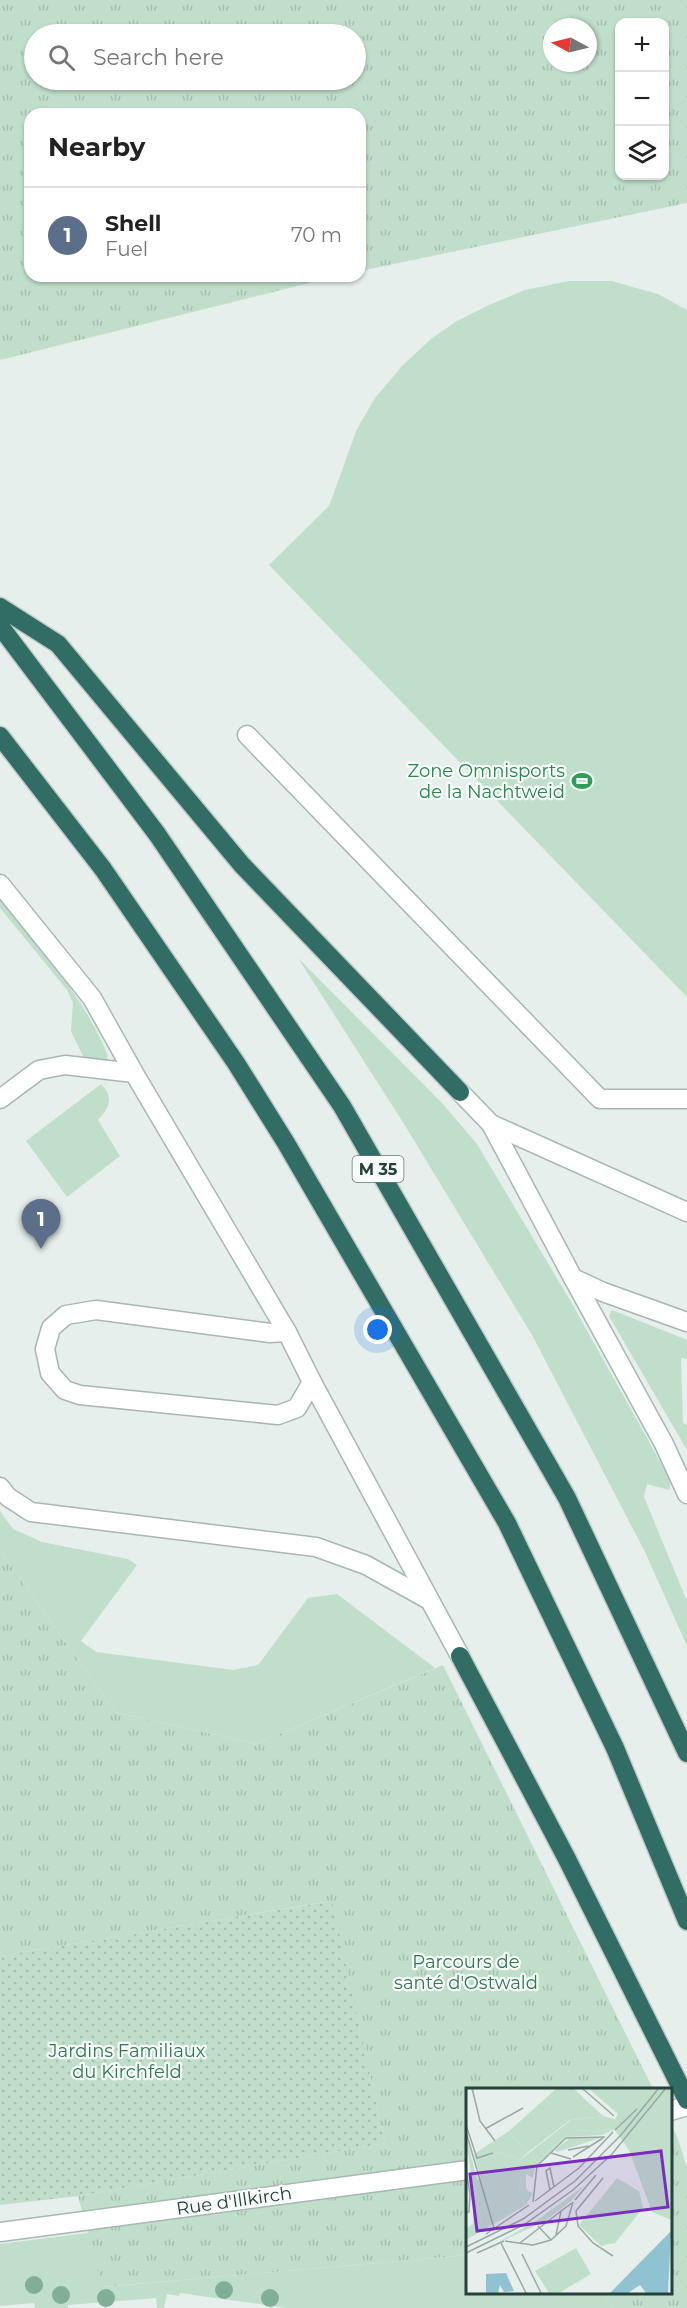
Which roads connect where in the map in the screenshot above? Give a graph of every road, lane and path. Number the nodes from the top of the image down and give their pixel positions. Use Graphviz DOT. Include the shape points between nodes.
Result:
graph roads {
  1 [pos="0,607"];
  2 [pos="0,626"];
  3 [pos="247,735"];
  4 [pos="0,736"];
  5 [pos="0,884"];
  6 [pos="134,1073"];
  7 [pos="460,1092"];
  8 [pos="0,1099"];
  9 [pos="687,1099"];
  10 [pos="491,1124"];
  11 [pos="687,1212"];
  12 [pos="573,1278"];
  13 [pos="687,1322"];
  14 [pos="287,1332"];
  15 [pos="312,1382"];
  16 [pos="0,1487"];
  17 [pos="687,1494"];
  18 [pos="429,1599"];
  19 [pos="460,1656"];
  20 [pos="687,1753"];
  21 [pos="687,1921"];
  22 [pos="687,2100"];
  23 [pos="687,2106"];
  24 [pos="672,2110"];
  25 [pos="466,2170"];
  26 [pos="0,2232"];
  1 -- 7 [label="highway" via="58,644 242,865"];
  2 -- 20 [label="highway, M 35" via="157,834 342,1106 567,1498"];
  3 -- 9 [label="street" via="600,1099"];
  4 -- 21 [label="highway" via="103,869 236,1063 507,1523 615,1749"];
  5 -- 6 [label="street" via="92,998"];
  6 -- 8 [label="street" via="65,1065 39,1070"];
  6 -- 14 [label="street"];
  7 -- 10 [label="street"];
  10 -- 11 [label="street"];
  10 -- 12 [label="street"];
  12 -- 13 [label="street"];
  12 -- 17 [label="street"];
  14 -- 15 [label="street"];
  14 -- 15 [label="street" via="96,1310 66,1315 51,1328 45,1349 50,1373 65,1390 80,1395 278,1415 297,1407"];
  15 -- 18 [label="street"];
  16 -- 18 [label="street" via="31,1512 316,1547 366,1565"];
  18 -- 19 [label="street"];
  19 -- 22 [label="highway"];
  23 -- 24 [label="street"];
  25 -- 26 [label="street, Rue d'Illkirch"];
}
